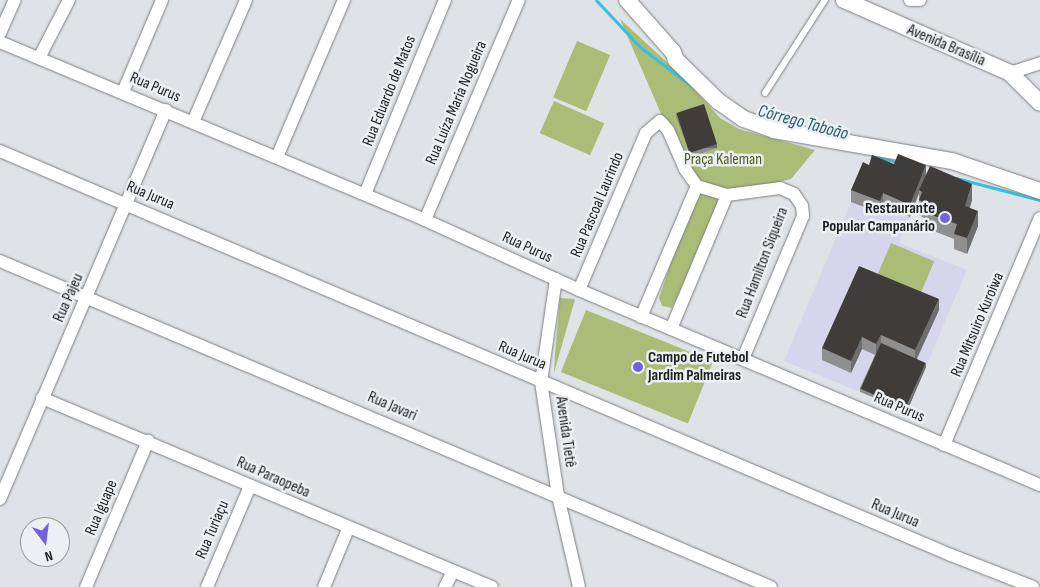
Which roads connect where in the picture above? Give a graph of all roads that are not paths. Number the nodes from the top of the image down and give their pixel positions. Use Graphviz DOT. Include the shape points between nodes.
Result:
graph roads {
  1 [pos="15,0"];
  2 [pos="69,0"];
  3 [pos="162,0"];
  4 [pos="246,0"];
  5 [pos="344,0"];
  6 [pos="445,0"];
  7 [pos="519,0"];
  8 [pos="614,0"];
  9 [pos="627,0"];
  10 [pos="825,0"];
  11 [pos="846,0"];
  12 [pos="910,0"];
  13 [pos="920,0"];
  14 [pos="0,33"];
  15 [pos="0,42"];
  16 [pos="40,56"];
  17 [pos="676,60"];
  18 [pos="1040,63"];
  19 [pos="1010,73"];
  20 [pos="123,92"];
  21 [pos="765,93"];
  22 [pos="1040,102"];
  23 [pos="166,110"];
  24 [pos="193,122"];
  25 [pos="0,151"];
  26 [pos="277,157"];
  27 [pos="698,186"];
  28 [pos="1040,191"];
  29 [pos="365,194"];
  30 [pos="727,195"];
  31 [pos="129,204"];
  32 [pos="425,220"];
  33 [pos="1040,220"];
  34 [pos="0,261"];
  35 [pos="556,279"];
  36 [pos="579,290"];
  37 [pos="87,297"];
  38 [pos="642,317"];
  39 [pos="671,329"];
  40 [pos="743,359"];
  41 [pos="541,382"];
  42 [pos="42,398"];
  43 [pos="148,441"];
  44 [pos="944,445"];
  45 [pos="1040,485"];
  46 [pos="250,486"];
  47 [pos="558,496"];
  48 [pos="0,498"];
  49 [pos="348,529"];
  50 [pos="452,570"];
  51 [pos="1040,577"];
  52 [pos="86,587"];
  53 [pos="207,587"];
  54 [pos="324,587"];
  55 [pos="445,587"];
  56 [pos="492,587"];
  57 [pos="579,587"];
  58 [pos="771,587"];
  59 [pos="1033,587"];
  1 -- 14 [label="street"];
  2 -- 16 [label="street"];
  3 -- 20 [label="street"];
  4 -- 24 [label="street"];
  5 -- 26 [label="street"];
  6 -- 29 [label="street, Rua Eduardo de Matos"];
  7 -- 32 [label="street, Rua Luíza Maria Nogueira"];
  8 -- 17 [label="street" via="667,56"];
  9 -- 17 [label="street"];
  10 -- 21 [label="lane"];
  11 -- 19 [label="street, Avenida Brasília"];
  12 -- 13 [label="street"];
  15 -- 16 [label="street, Rua Purus"];
  16 -- 20 [label="street, Rua Purus"];
  17 -- 28 [label="street" via="718,101 744,119 774,130 952,161"];
  18 -- 19 [label="street"];
  19 -- 22 [label="street, Avenida Brasília"];
  20 -- 23 [label="street, Rua Purus"];
  23 -- 24 [label="street, Rua Purus"];
  23 -- 31 [label="street, Rua Pajeu"];
  24 -- 26 [label="street, Rua Purus"];
  25 -- 31 [label="street, Rua Jurua"];
  26 -- 29 [label="street, Rua Purus"];
  27 -- 30 [label="street"];
  27 -- 36 [label="street, Rua Pascoal Laurindo" via="685,169 668,130 660,121 646,133"];
  27 -- 38 [label="street"];
  29 -- 32 [label="street, Rua Purus"];
  30 -- 39 [label="street"];
  30 -- 40 [label="street, Rua Hamilton Siqueira" via="780,188 794,194 802,206 803,216"];
  31 -- 37 [label="street, Rua Pajeu"];
  31 -- 41 [label="street, Rua Jurua"];
  32 -- 35 [label="street, Rua Purus"];
  33 -- 44 [label="street, Rua Mitsuiro Kuroiwa"];
  34 -- 37 [label="street, Rua Javari"];
  35 -- 36 [label="street, Rua Purus"];
  35 -- 41 [label="street, Avenida Tietê"];
  36 -- 38 [label="street, Rua Purus"];
  37 -- 42 [label="street, Rua Pajeu"];
  37 -- 47 [label="street, Rua Javari"];
  38 -- 39 [label="street, Rua Purus"];
  39 -- 40 [label="street, Rua Purus"];
  40 -- 44 [label="street, Rua Purus"];
  41 -- 47 [label="street, Avenida Tietê"];
  41 -- 59 [label="street, Rua Jurua"];
  42 -- 43 [label="street, Rua Paraopeba"];
  42 -- 48 [label="street, Rua Pajeu"];
  43 -- 46 [label="street, Rua Paraopeba"];
  43 -- 52 [label="street, Rua Iguape"];
  44 -- 45 [label="street, Rua Purus"];
  46 -- 49 [label="street, Rua Paraopeba"];
  46 -- 53 [label="street, Rua Turiaçu"];
  47 -- 57 [label="street, Avenida Tietê"];
  47 -- 58 [label="street, Rua Javari"];
  49 -- 50 [label="street, Rua Paraopeba"];
  49 -- 54 [label="street"];
  50 -- 55 [label="street"];
  50 -- 56 [label="street, Rua Paraopeba"];
  51 -- 59 [label="street"];
}
